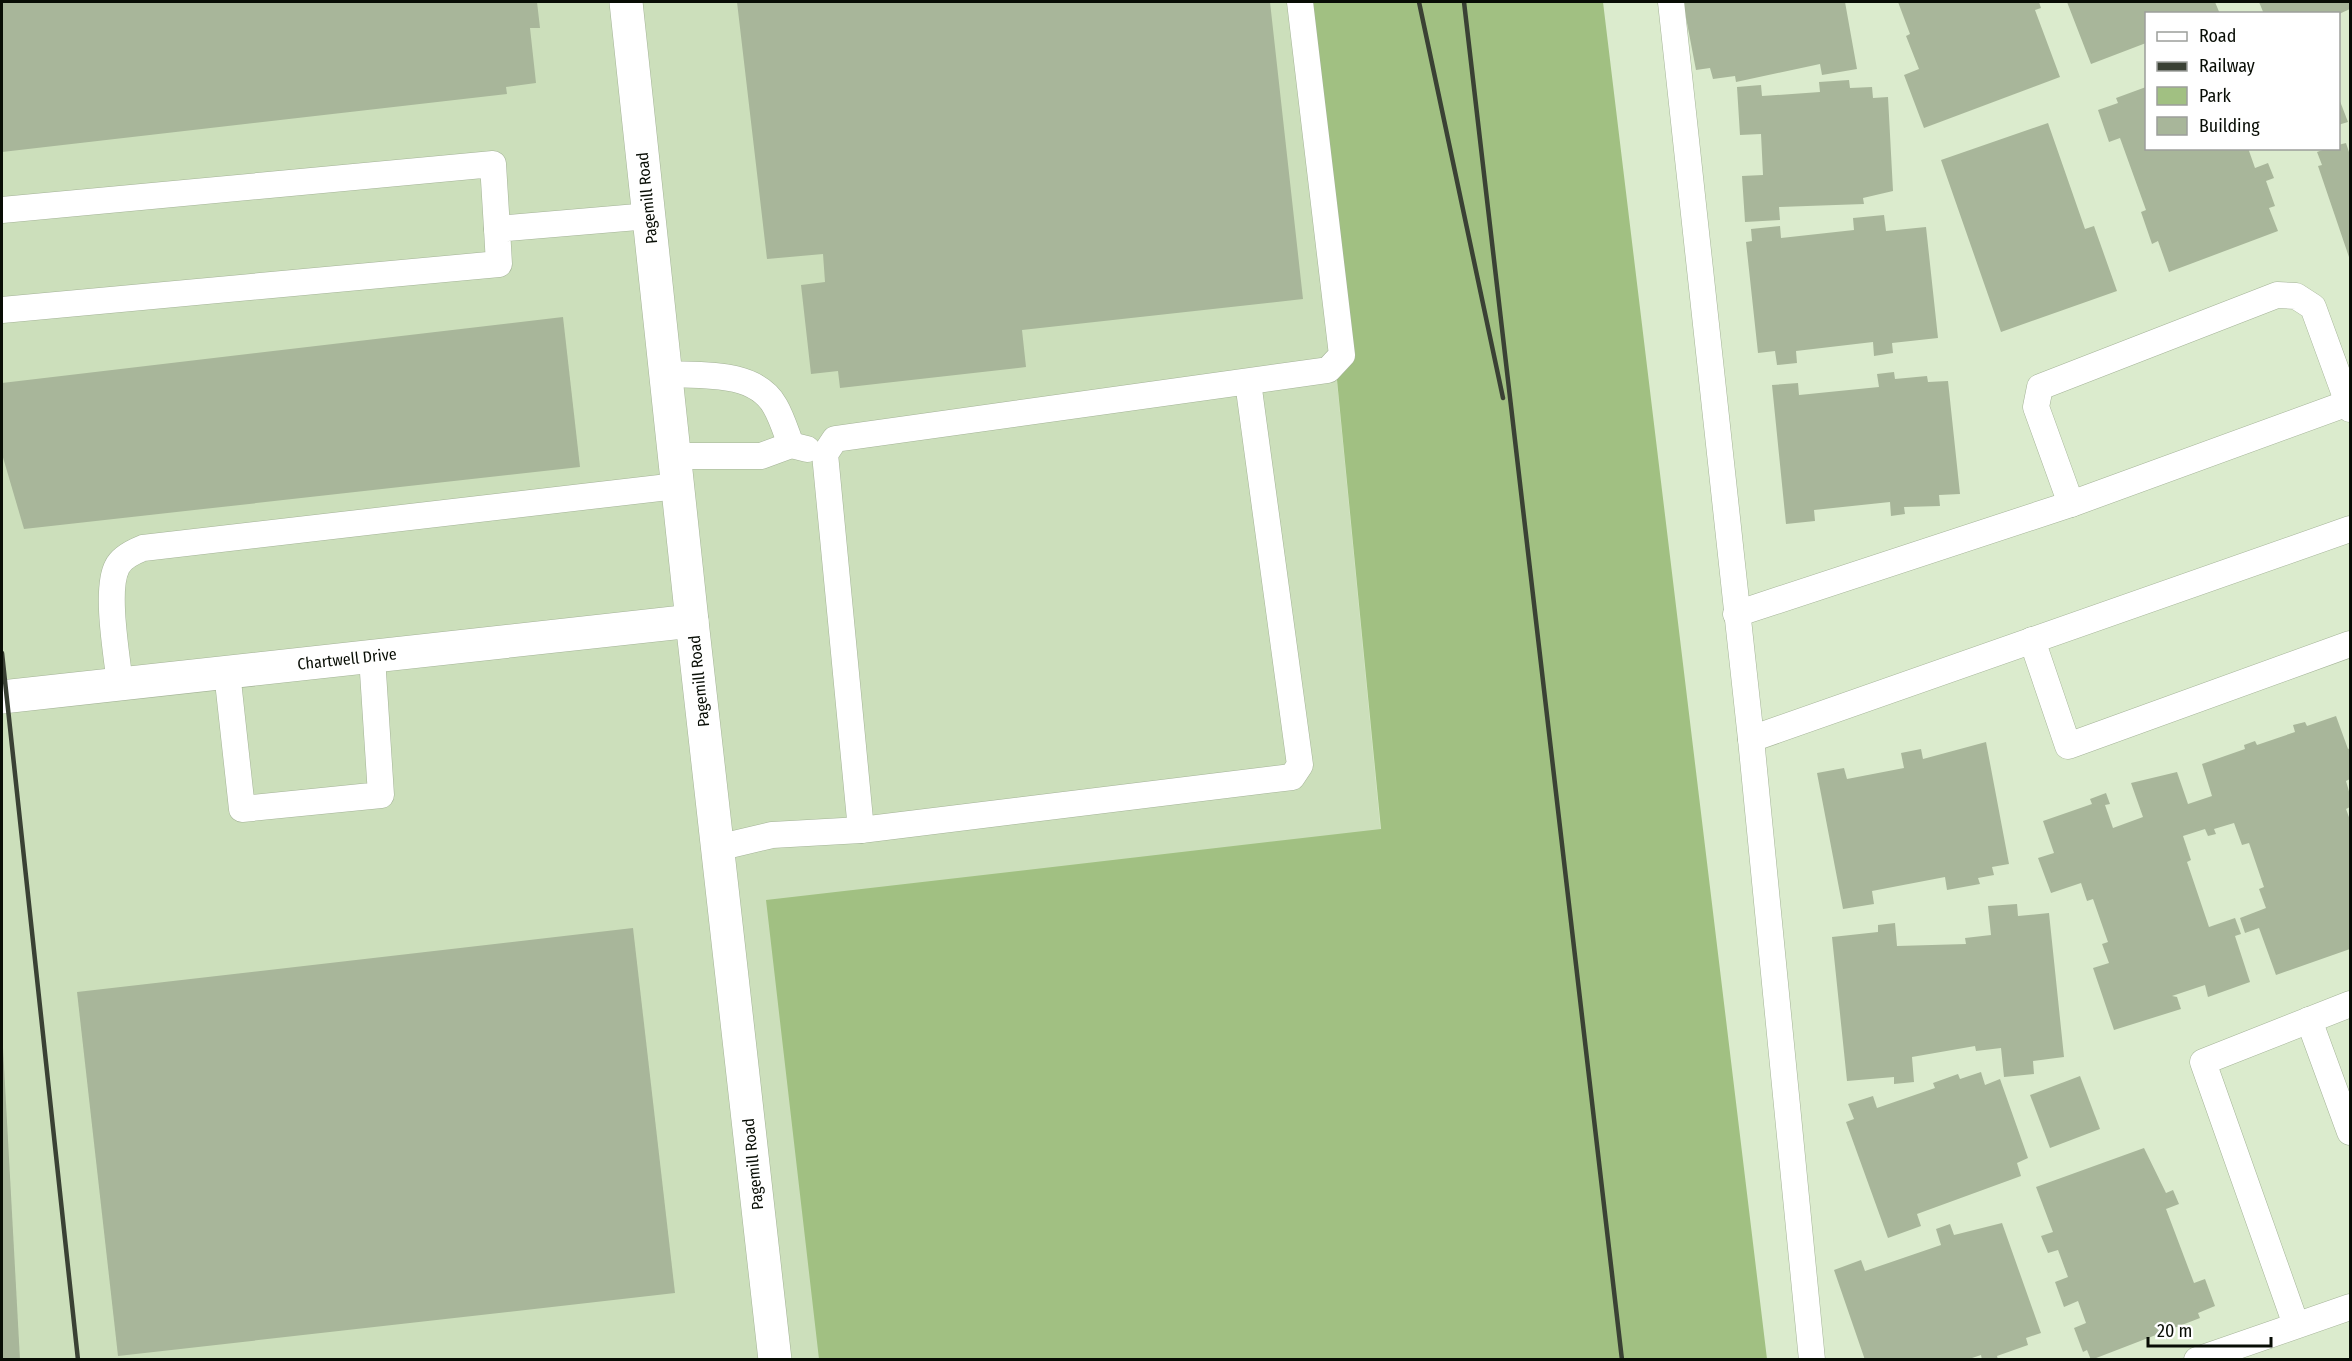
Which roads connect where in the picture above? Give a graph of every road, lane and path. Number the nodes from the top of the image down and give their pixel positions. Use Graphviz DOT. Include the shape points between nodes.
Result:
graph roads {
  1 [pos="626,2"];
  2 [pos="1300,2"];
  3 [pos="1671,2"];
  4 [pos="2,210"];
  5 [pos="649,216"];
  6 [pos="497,229"];
  7 [pos="2,310"];
  8 [pos="666,374"];
  9 [pos="1248,382"];
  10 [pos="2349,406"];
  11 [pos="791,445"];
  12 [pos="825,454"];
  13 [pos="676,471"];
  14 [pos="2071,504"];
  15 [pos="2350,529"];
  16 [pos="1736,614"];
  17 [pos="692,621"];
  18 [pos="2032,640"];
  19 [pos="2350,644"];
  20 [pos="372,657"];
  21 [pos="227,672"];
  22 [pos="120,684"];
  23 [pos="2,697"];
  24 [pos="1751,739"];
  25 [pos="861,830"];
  26 [pos="717,848"];
  27 [pos="2350,1004"];
  28 [pos="2309,1020"];
  29 [pos="2350,1132"];
  30 [pos="2350,1307"];
  31 [pos="2296,1325"];
  32 [pos="775,1359"];
  33 [pos="1812,1359"];
  34 [pos="2197,1359"];
  1 -- 5 [label="street, Pagemill Road"];
  2 -- 9 [label="lane" via="1342,355 1328,370"];
  3 -- 16 [label="lane"];
  4 -- 6 [label="lane" via="493,164"];
  5 -- 6 [label="lane"];
  5 -- 8 [label="street, Pagemill Road"];
  6 -- 7 [label="lane" via="499,264"];
  8 -- 11 [label="lane" via="728,378 758,388 774,404"];
  8 -- 13 [label="street, Pagemill Road"];
  9 -- 12 [label="lane" via="835,439"];
  9 -- 25 [label="lane" via="1300,765 1292,777"];
  10 -- 14 [label="lane"];
  10 -- 14 [label="lane" via="2313,307 2296,296 2277,295 2040,387 2036,407"];
  11 -- 12 [label="lane"];
  11 -- 13 [label="lane" via="760,456"];
  12 -- 25 [label="lane"];
  13 -- 17 [label="street, Pagemill Road"];
  13 -- 22 [label="lane" via="143,548 117,566 111,585"];
  14 -- 16 [label="lane"];
  15 -- 18 [label="lane"];
  16 -- 24 [label="lane"];
  17 -- 20 [label="street, Chartwell Drive"];
  17 -- 26 [label="street, Pagemill Road"];
  18 -- 19 [label="lane" via="2068,746"];
  18 -- 24 [label="lane"];
  20 -- 21 [label="street, Chartwell Drive"];
  20 -- 21 [label="lane" via="381,795 243,809"];
  21 -- 22 [label="street, Chartwell Drive"];
  22 -- 23 [label="street, Chartwell Drive"];
  24 -- 33 [label="lane"];
  25 -- 26 [label="lane" via="772,835"];
  26 -- 32 [label="street, Pagemill Road"];
  27 -- 28 [label="lane"];
  28 -- 29 [label="lane"];
  28 -- 31 [label="lane" via="2203,1062"];
  30 -- 31 [label="lane"];
  31 -- 34 [label="lane"];
}
